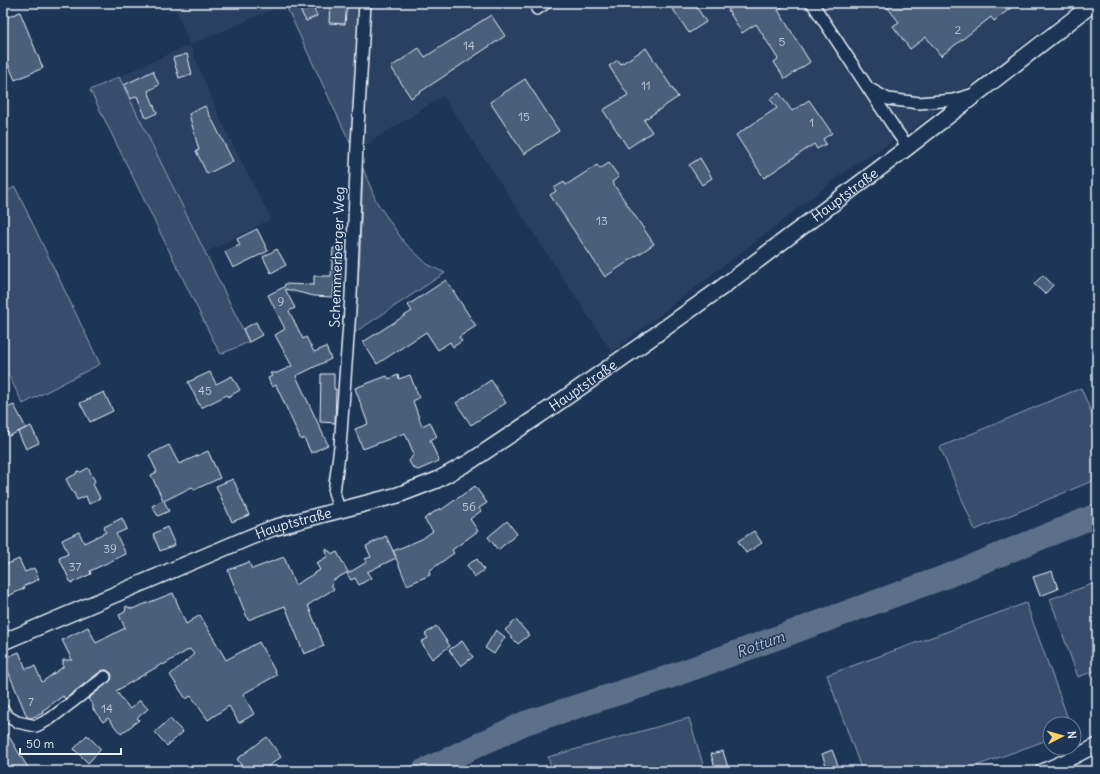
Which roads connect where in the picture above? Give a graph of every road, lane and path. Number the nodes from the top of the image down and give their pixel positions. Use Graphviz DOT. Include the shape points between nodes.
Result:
graph roads {
  1 [pos="365,3"];
  2 [pos="812,3"];
  3 [pos="1094,3"];
  4 [pos="867,87"];
  5 [pos="977,93"];
  6 [pos="908,147"];
  7 [pos="338,510"];
  8 [pos="3,642"];
  9 [pos="105,676"];
  10 [pos="3,710"];
  11 [pos="1097,745"];
  12 [pos="1042,771"];
  1 -- 7 [label="street, Schemmerberger Weg" via="351,304 334,492"];
  2 -- 4 [label="street"];
  3 -- 5 [label="main road, Hauptstraße"];
  4 -- 5 [label="street" via="888,99 919,103 953,100"];
  4 -- 6 [label="street"];
  5 -- 6 [label="main road, Hauptstraße"];
  6 -- 7 [label="main road, Hauptstraße" via="721,288 471,461 437,480 398,495"];
  7 -- 8 [label="main road, Hauptstraße" via="279,526 248,538"];
  9 -- 10 [label="street" via="50,720 36,726 17,722"];
  11 -- 12 [label="street"];
}
